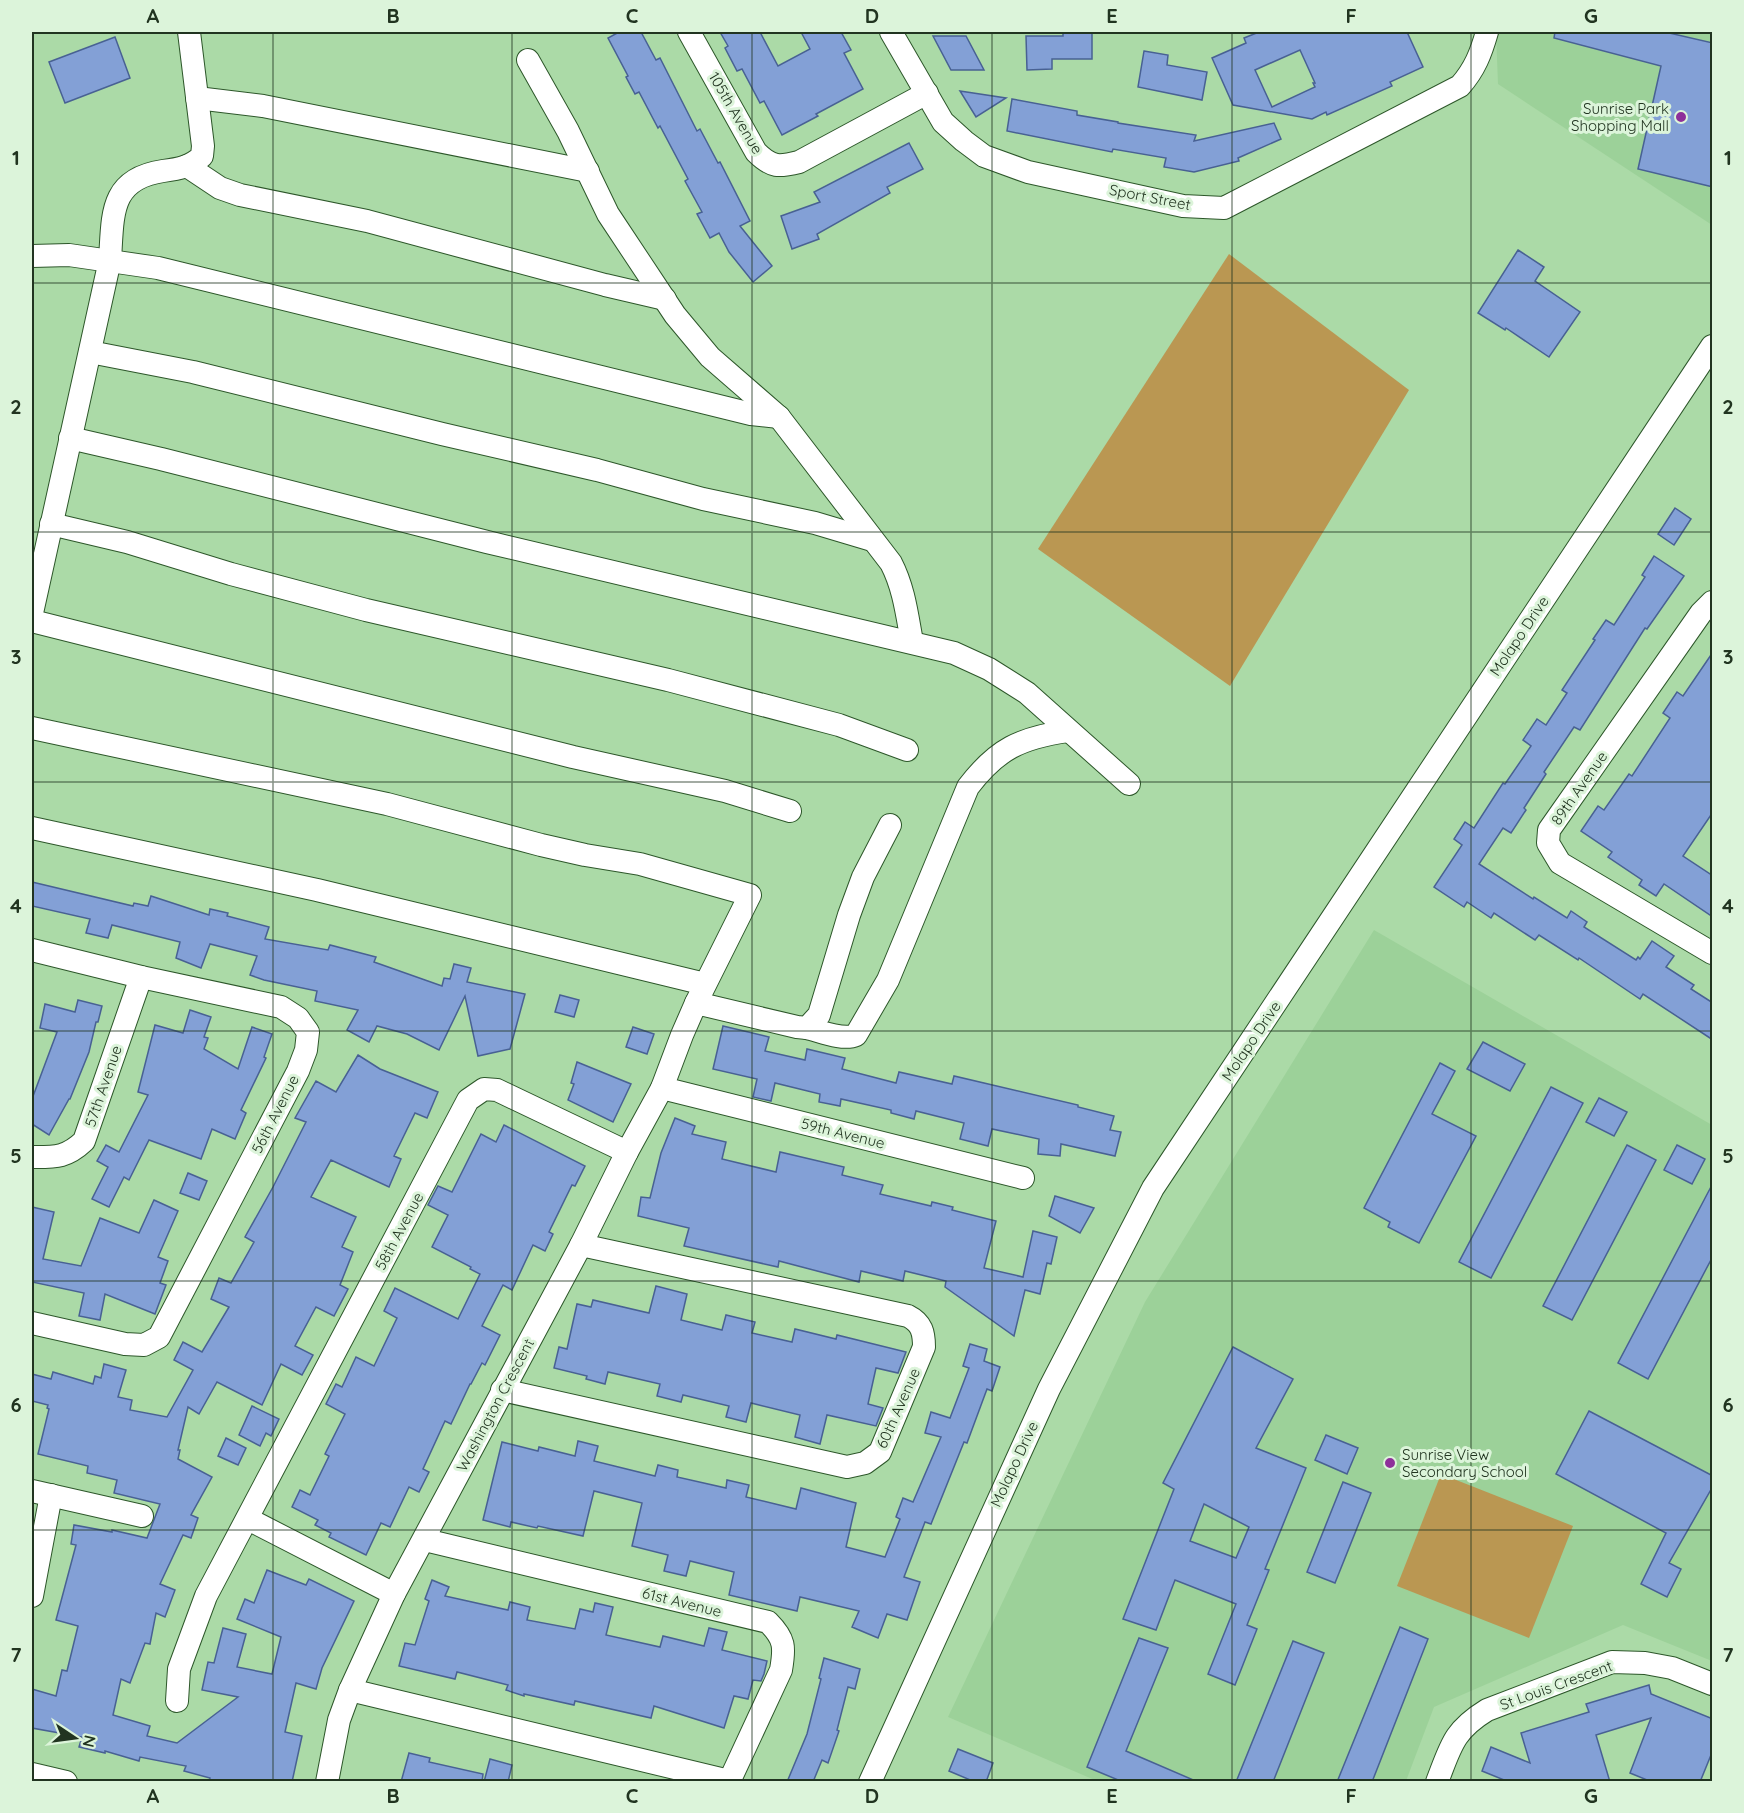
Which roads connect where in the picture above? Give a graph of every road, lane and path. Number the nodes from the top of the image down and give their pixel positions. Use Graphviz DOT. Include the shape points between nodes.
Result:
graph roads {
  1 [pos="189,32"];
  2 [pos="689,32"];
  3 [pos="891,32"];
  4 [pos="1487,32"];
  5 [pos="528,60"];
  6 [pos="927,93"];
  7 [pos="197,98"];
  8 [pos="187,166"];
  9 [pos="588,171"];
  10 [pos="32,256"];
  11 [pos="110,260"];
  12 [pos="665,299"];
  13 [pos="1713,345"];
  14 [pos="90,352"];
  15 [pos="1705,373"];
  16 [pos="779,417"];
  17 [pos="70,438"];
  18 [pos="51,525"];
  19 [pos="872,540"];
  20 [pos="1713,603"];
  21 [pos="32,613"];
  22 [pos="32,621"];
  23 [pos="912,642"];
  24 [pos="32,728"];
  25 [pos="1068,731"];
  26 [pos="907,750"];
  27 [pos="1129,784"];
  28 [pos="790,811"];
  29 [pos="890,825"];
  30 [pos="32,828"];
  31 [pos="32,950"];
  32 [pos="1713,953"];
  33 [pos="141,977"];
  34 [pos="701,994"];
  35 [pos="807,1028"];
  36 [pos="662,1088"];
  37 [pos="627,1152"];
  38 [pos="32,1157"];
  39 [pos="1023,1178"];
  40 [pos="581,1245"];
  41 [pos="32,1323"];
  42 [pos="502,1390"];
  43 [pos="41,1493"];
  44 [pos="142,1516"];
  45 [pos="248,1519"];
  46 [pos="425,1540"];
  47 [pos="394,1594"];
  48 [pos="32,1596"];
  49 [pos="1713,1684"];
  50 [pos="350,1690"];
  51 [pos="177,1701"];
  52 [pos="32,1774"];
  53 [pos="729,1781"];
  54 [pos="66,1782"];
  55 [pos="327,1782"];
  56 [pos="870,1782"];
  57 [pos="1437,1782"];
  1 -- 7 [label="street"];
  2 -- 6 [label="street, 105th Avenue" via="756,152 767,163 781,166 800,162"];
  3 -- 6 [label="street, Sport Street"];
  4 -- 6 [label="street, Sport Street" via="1472,72 1460,86 1224,208 1183,206 1028,172 984,156 943,122"];
  5 -- 9 [label="street"];
  7 -- 8 [label="street" via="202,156"];
  7 -- 9 [label="street" via="263,106"];
  8 -- 11 [label="street" via="140,176 127,185 113,216"];
  8 -- 12 [label="street" via="220,188 240,195 368,220"];
  9 -- 12 [label="street" via="608,214"];
  10 -- 11 [label="street"];
  11 -- 14 [label="street"];
  11 -- 16 [label="street" via="158,268 740,411"];
  12 -- 16 [label="street" via="710,357"];
  13 -- 15 [label="street, Molapo Drive"];
  14 -- 17 [label="street"];
  14 -- 19 [label="street" via="194,372 702,499 815,522"];
  15 -- 56 [label="street, Molapo Drive" via="1153,1188 1049,1389"];
  16 -- 19 [label="street"];
  17 -- 18 [label="street"];
  17 -- 23 [label="street"];
  18 -- 21 [label="street"];
  18 -- 26 [label="street" via="127,542 366,610 668,680 839,725"];
  19 -- 23 [label="street" via="898,576"];
  20 -- 32 [label="street, 89th Avenue" via="1701,613 1549,830 1548,843 1560,863"];
  22 -- 28 [label="street" via="561,755 726,791"];
  23 -- 25 [label="street" via="954,653 989,669 1027,693"];
  24 -- 34 [label="street, Washington Crescent" via="387,804 542,845 640,864 750,895"];
  25 -- 27 [label="street"];
  25 -- 35 [label="street" via="1022,741 984,766 968,788 888,980 856,1035 848,1037"];
  29 -- 35 [label="street" via="863,877 819,1016"];
  30 -- 34 [label="street" via="318,890"];
  31 -- 33 [label="street, 56th Avenue"];
  33 -- 38 [label="street, 57th Avenue" via="84,1141 73,1151 58,1156"];
  33 -- 41 [label="street, 56th Avenue" via="281,1007 298,1018 308,1032 306,1050 159,1337 144,1345 125,1344"];
  34 -- 35 [label="street" via="768,1021"];
  34 -- 36 [label="street, Washington Crescent"];
  36 -- 37 [label="street, Washington Crescent"];
  36 -- 39 [label="street, 59th Avenue"];
  37 -- 40 [label="street, Washington Crescent"];
  37 -- 45 [label="street, 58th Avenue" via="497,1090 484,1089 468,1100"];
  40 -- 42 [label="street, Washington Crescent"];
  40 -- 42 [label="street, 60th Avenue" via="917,1321 924,1333 924,1347 880,1452 866,1464 847,1467"];
  42 -- 46 [label="street, Washington Crescent"];
  43 -- 44 [label="street"];
  43 -- 48 [label="street"];
  45 -- 47 [label="street"];
  45 -- 51 [label="street, 58th Avenue" via="206,1596 179,1669"];
  46 -- 47 [label="street, Washington Crescent"];
  46 -- 53 [label="street, 61st Avenue" via="768,1622 782,1641 781,1670"];
  47 -- 50 [label="street, Washington Crescent"];
  49 -- 57 [label="street, St Louis Crescent" via="1672,1668 1612,1662 1470,1720 1454,1738"];
  50 -- 53 [label="street, 61st Avenue"];
  50 -- 55 [label="street, Washington Crescent" via="339,1720"];
  52 -- 54 [label="street"];
}
